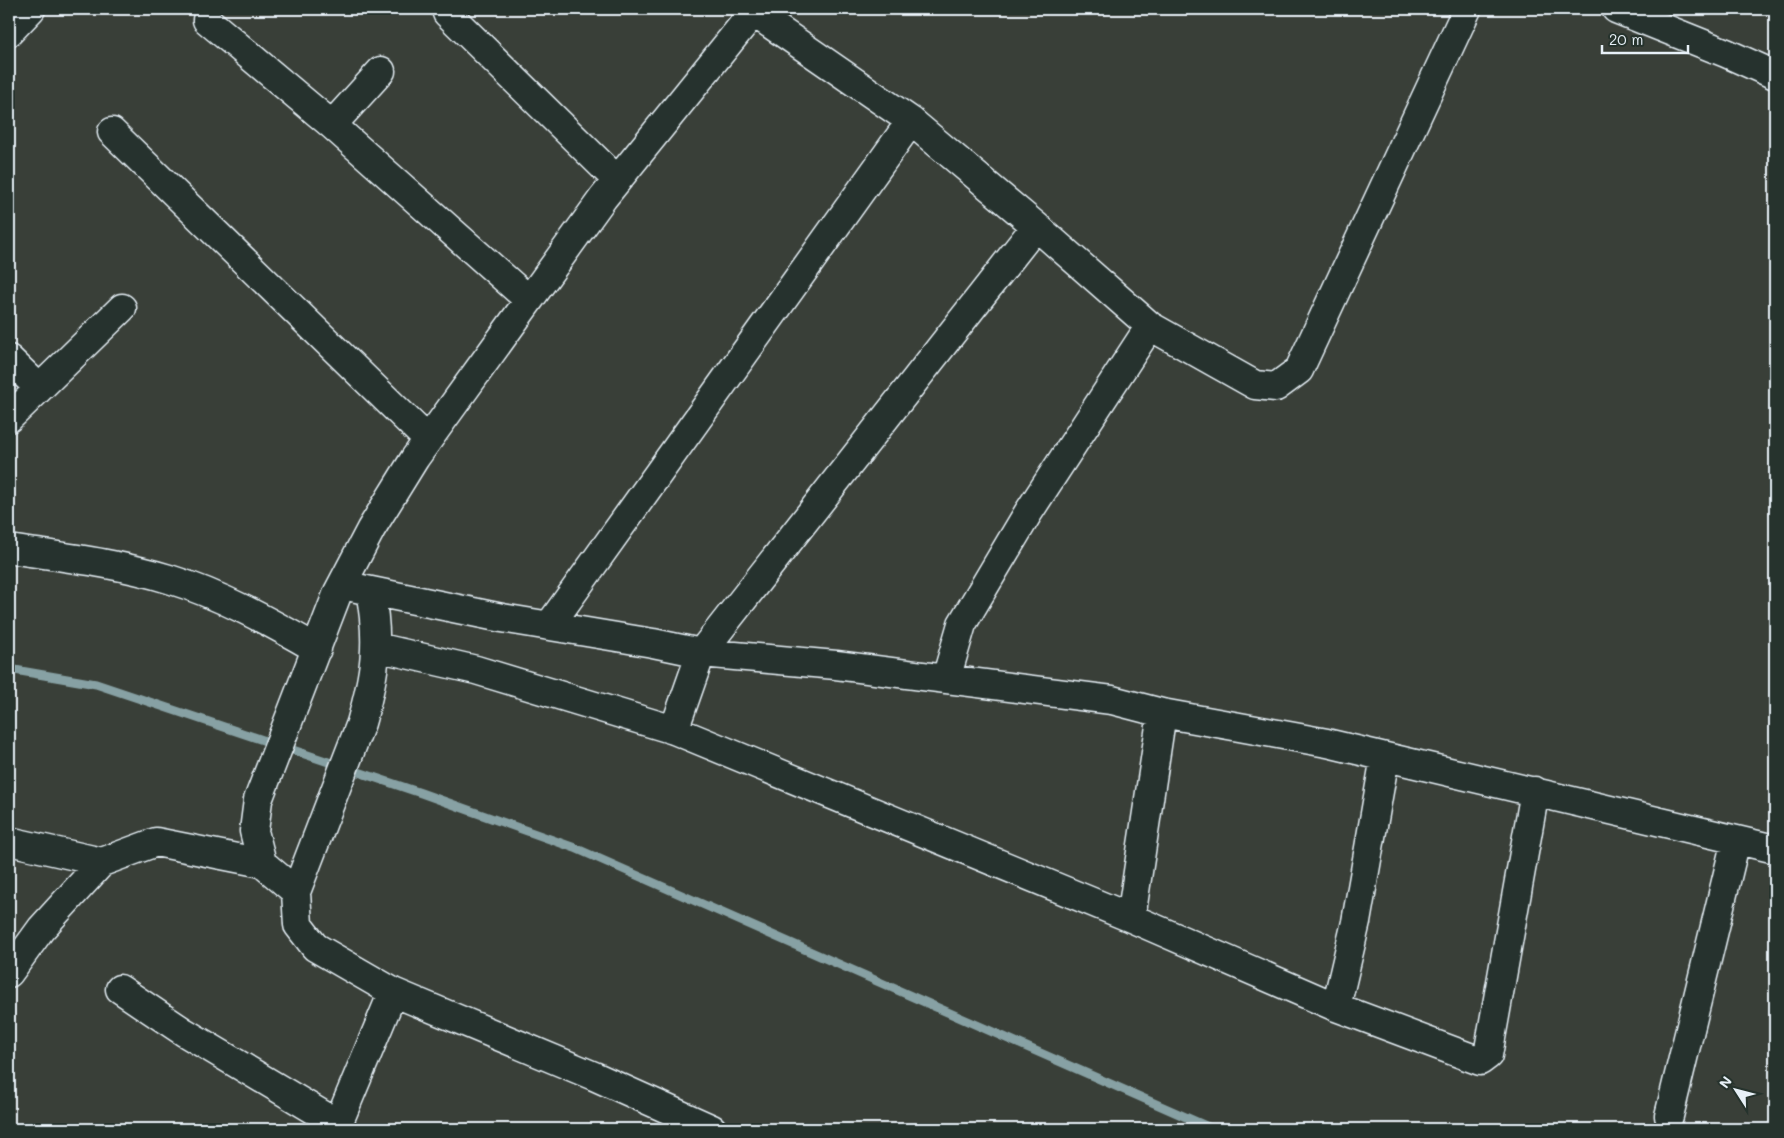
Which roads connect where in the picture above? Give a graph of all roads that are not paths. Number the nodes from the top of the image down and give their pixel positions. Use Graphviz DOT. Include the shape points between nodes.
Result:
graph roads {
  1 [pos="31,9"];
  2 [pos="446,9"];
  3 [pos="1467,9"];
  4 [pos="1616,9"];
  5 [pos="754,11"];
  6 [pos="207,20"];
  7 [pos="9,32"];
  8 [pos="381,70"];
  9 [pos="1775,75"];
  10 [pos="911,121"];
  11 [pos="332,125"];
  12 [pos="112,132"];
  13 [pos="617,180"];
  14 [pos="1036,226"];
  15 [pos="529,300"];
  16 [pos="122,308"];
  17 [pos="1150,326"];
  18 [pos="9,359"];
  19 [pos="39,388"];
  20 [pos="9,418"];
  21 [pos="428,440"];
  22 [pos="9,549"];
  23 [pos="342,585"];
  24 [pos="370,591"];
  25 [pos="549,626"];
  26 [pos="376,647"];
  27 [pos="317,648"];
  28 [pos="701,653"];
  29 [pos="946,679"];
  30 [pos="1162,714"];
  31 [pos="674,730"];
  32 [pos="1385,757"];
  33 [pos="1535,791"];
  34 [pos="9,840"];
  35 [pos="1736,840"];
  36 [pos="1775,849"];
  37 [pos="102,862"];
  38 [pos="262,863"];
  39 [pos="296,892"];
  40 [pos="1130,918"];
  41 [pos="9,974"];
  42 [pos="120,988"];
  43 [pos="392,992"];
  44 [pos="1336,1007"];
  45 [pos="1669,1116"];
  46 [pos="338,1126"];
  47 [pos="712,1129"];
  1 -- 7 [label="street"];
  2 -- 13 [label="street"];
  3 -- 17 [label="street" via="1299,370 1276,387 1255,385"];
  4 -- 9 [label="street"];
  5 -- 10 [label="street"];
  5 -- 13 [label="street"];
  6 -- 11 [label="street"];
  8 -- 11 [label="street"];
  10 -- 14 [label="street"];
  10 -- 25 [label="street"];
  11 -- 15 [label="street"];
  12 -- 21 [label="street"];
  13 -- 15 [label="street"];
  14 -- 17 [label="street"];
  14 -- 28 [label="street"];
  15 -- 21 [label="street"];
  16 -- 19 [label="street"];
  17 -- 29 [label="street" via="1028,513 962,624"];
  18 -- 19 [label="street"];
  19 -- 20 [label="street"];
  21 -- 23 [label="street" via="371,529"];
  22 -- 27 [label="street" via="118,566 170,579 221,598"];
  23 -- 24 [label="street"];
  23 -- 27 [label="street"];
  24 -- 25 [label="street"];
  24 -- 26 [label="street"];
  25 -- 28 [label="street"];
  26 -- 31 [label="street" via="476,670"];
  26 -- 39 [label="street" via="361,723"];
  27 -- 38 [label="street" via="258,800 254,831"];
  28 -- 29 [label="street"];
  28 -- 31 [label="street"];
  29 -- 30 [label="street" via="1112,700"];
  30 -- 32 [label="street" via="1327,743"];
  30 -- 40 [label="street"];
  31 -- 40 [label="street"];
  32 -- 33 [label="street"];
  32 -- 44 [label="street" via="1356,922"];
  33 -- 35 [label="street"];
  33 -- 44 [label="street" via="1488,1055 1480,1061"];
  34 -- 37 [label="street"];
  35 -- 36 [label="street"];
  35 -- 45 [label="street"];
  37 -- 38 [label="street" via="156,842"];
  37 -- 41 [label="street" via="41,929"];
  38 -- 39 [label="street"];
  39 -- 43 [label="street" via="298,925 315,947"];
  40 -- 44 [label="street"];
  42 -- 46 [label="street" via="184,1032"];
  43 -- 46 [label="street"];
  43 -- 47 [label="street"];
}
